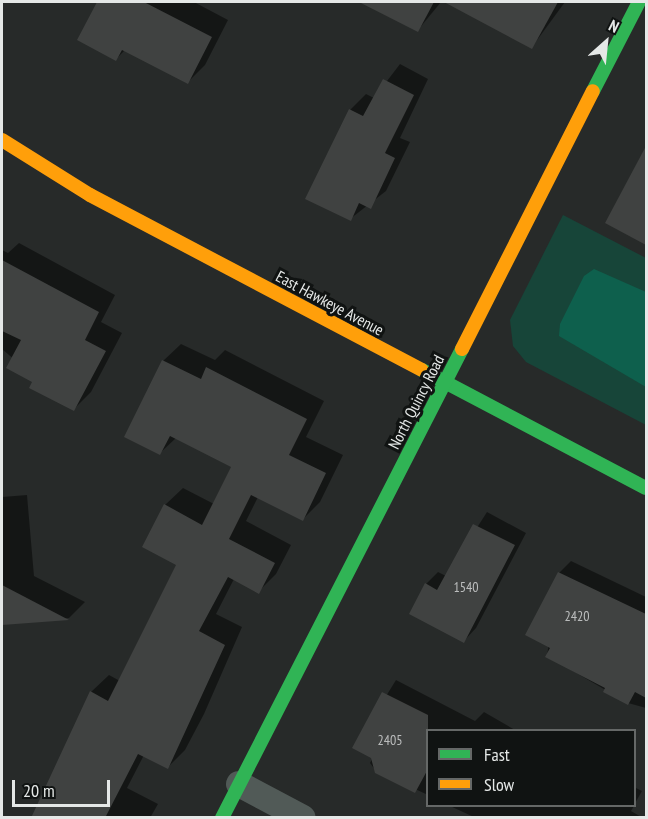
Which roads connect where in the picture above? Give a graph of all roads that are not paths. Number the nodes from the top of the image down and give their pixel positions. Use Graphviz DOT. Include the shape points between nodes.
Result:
graph roads {
  1 [pos="639,2"];
  2 [pos="2,140"];
  3 [pos="445,382"];
  4 [pos="646,488"];
  5 [pos="239,784"];
  6 [pos="222,818"];
  7 [pos="303,818"];
  1 -- 3 [label="street, North Quincy Road"];
  2 -- 3 [label="street, East Hawkeye Avenue" via="90,195"];
  3 -- 4 [label="street, East Hawkeye Avenue"];
  3 -- 5 [label="street, North Quincy Road"];
  5 -- 6 [label="street, North Quincy Road"];
  5 -- 7 [label="street"];
}
